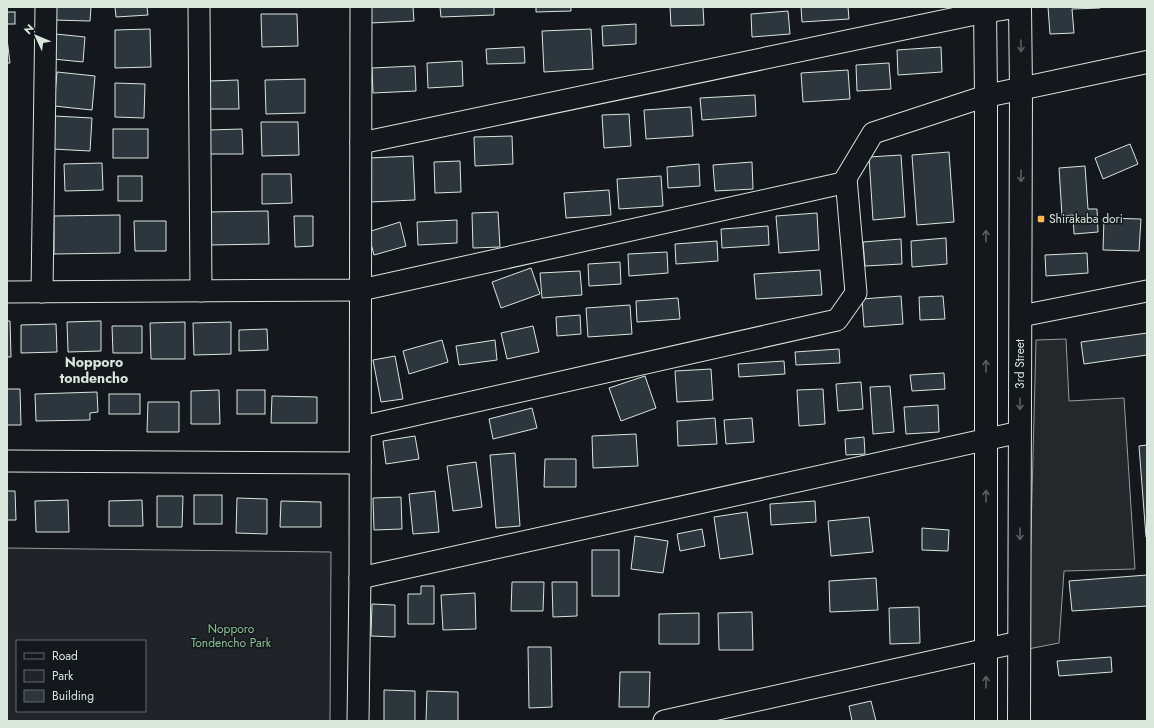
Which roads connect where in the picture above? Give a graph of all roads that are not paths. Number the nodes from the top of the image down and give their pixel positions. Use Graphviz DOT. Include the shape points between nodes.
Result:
graph roads {
  1 [pos="46,7"];
  2 [pos="199,7"];
  3 [pos="361,7"];
  4 [pos="1019,7"];
  5 [pos="985,9"];
  6 [pos="1147,62"];
  7 [pos="1022,89"];
  8 [pos="986,96"];
  9 [pos="361,143"];
  10 [pos="846,178"];
  11 [pos="361,290"];
  12 [pos="201,291"];
  13 [pos="1147,291"];
  14 [pos="7,292"];
  15 [pos="42,292"];
  16 [pos="1021,316"];
  17 [pos="361,427"];
  18 [pos="1020,432"];
  19 [pos="986,439"];
  20 [pos="7,462"];
  21 [pos="360,463"];
  22 [pos="360,578"];
  23 [pos="1019,642"];
  24 [pos="986,649"];
  25 [pos="358,721"];
  26 [pos="664,721"];
  27 [pos="986,721"];
  28 [pos="1019,721"];
  1 -- 15 [label="street"];
  2 -- 12 [label="street"];
  3 -- 9 [label="street"];
  4 -- 5 [label="street"];
  4 -- 7 [label="street, 3rd Street, one-way"];
  5 -- 8 [label="street"];
  5 -- 9 [label="street"];
  6 -- 7 [label="street"];
  7 -- 8 [label="street"];
  7 -- 16 [label="street, 3rd Street, one-way"];
  8 -- 10 [label="street" via="873,133"];
  19 -- 8 [label="street, one-way"];
  9 -- 11 [label="street"];
  10 -- 11 [label="street" via="843,183"];
  10 -- 17 [label="street" via="856,293 837,320"];
  11 -- 12 [label="street"];
  11 -- 17 [label="street"];
  12 -- 15 [label="street"];
  13 -- 16 [label="street"];
  14 -- 15 [label="street"];
  16 -- 18 [label="street, 3rd Street, one-way"];
  17 -- 21 [label="street"];
  18 -- 19 [label="street"];
  18 -- 23 [label="street, 3rd Street, one-way"];
  19 -- 22 [label="street"];
  24 -- 19 [label="street, one-way"];
  20 -- 21 [label="street"];
  21 -- 22 [label="street"];
  22 -- 25 [label="street"];
  23 -- 24 [label="street"];
  23 -- 28 [label="street, 3rd Street"];
  24 -- 26 [label="street"];
  27 -- 24 [label="street, one-way"];
}
